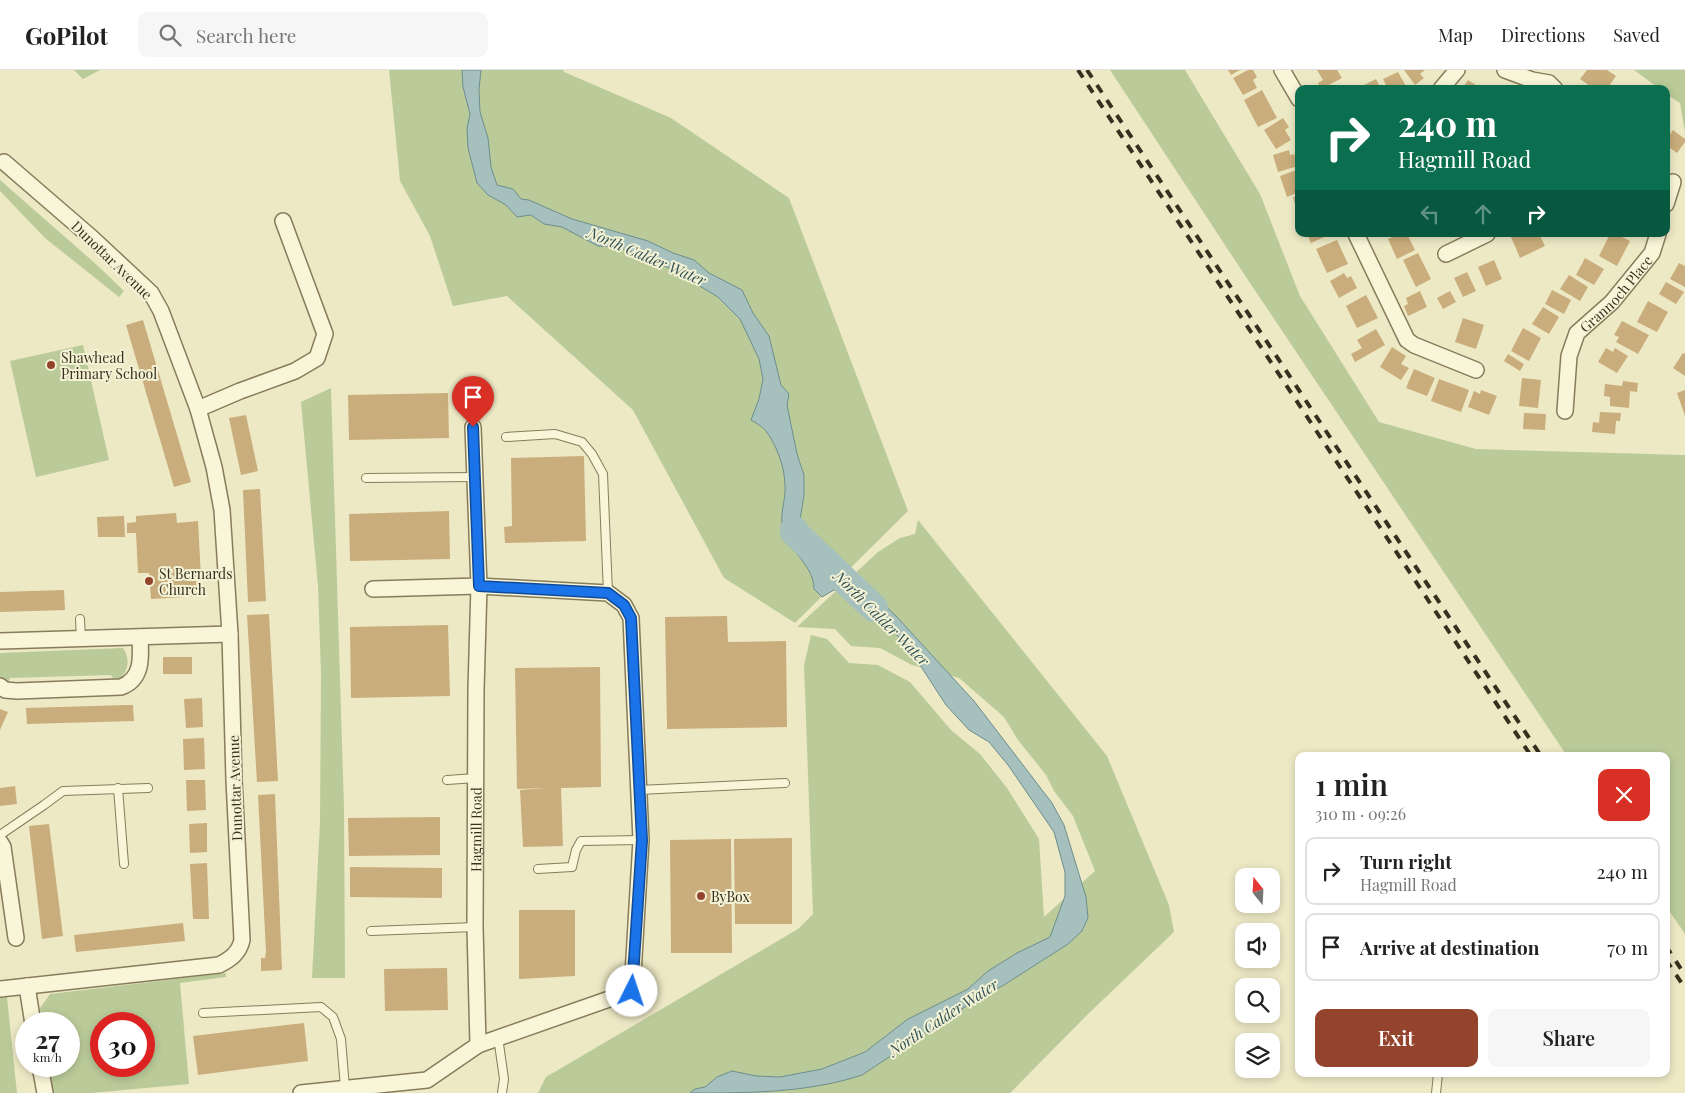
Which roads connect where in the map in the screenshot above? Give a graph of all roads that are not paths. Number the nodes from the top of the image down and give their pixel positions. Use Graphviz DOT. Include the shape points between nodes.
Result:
graph roads {
  1 [pos="1282,70"];
  2 [pos="1457,70"];
  3 [pos="1506,70"];
  4 [pos="1444,85"];
  5 [pos="1551,85"];
  6 [pos="1295,92"];
  7 [pos="4,162"];
  8 [pos="1675,181"];
  9 [pos="1670,194"];
  10 [pos="283,221"];
  11 [pos="1357,237"];
  12 [pos="1481,237"];
  13 [pos="1657,237"];
  14 [pos="1446,254"];
  15 [pos="1476,370"];
  16 [pos="198,410"];
  17 [pos="1565,411"];
  18 [pos="473,427"];
  19 [pos="506,438"];
  20 [pos="475,477"];
  21 [pos="366,478"];
  22 [pos="479,586"];
  23 [pos="372,589"];
  24 [pos="608,593"];
  25 [pos="80,619"];
  26 [pos="230,634"];
  27 [pos="140,637"];
  28 [pos="81,639"];
  29 [pos="0,641"];
  30 [pos="0,686"];
  31 [pos="476,778"];
  32 [pos="447,780"];
  33 [pos="785,783"];
  34 [pos="118,788"];
  35 [pos="148,788"];
  36 [pos="639,790"];
  37 [pos="0,835"];
  38 [pos="642,840"];
  39 [pos="0,842"];
  40 [pos="124,864"];
  41 [pos="538,870"];
  42 [pos="475,927"];
  43 [pos="371,931"];
  44 [pos="16,938"];
  45 [pos="27,986"];
  46 [pos="0,989"];
  47 [pos="31,1012"];
  48 [pos="203,1014"];
  49 [pos="498,1037"];
  50 [pos="478,1045"];
  51 [pos="42,1077"];
  52 [pos="1438,1077"];
  53 [pos="345,1088"];
  54 [pos="45,1093"];
  55 [pos="301,1093"];
  56 [pos="502,1093"];
  57 [pos="1436,1093"];
  1 -- 6 [label="street"];
  2 -- 4 [label="street"];
  3 -- 5 [label="street"];
  7 -- 16 [label="street, Dunottar Avenue" via="151,293 162,311"];
  8 -- 9 [label="street"];
  10 -- 16 [label="street" via="325,334 317,358 295,371"];
  11 -- 15 [label="street" via="1407,340"];
  12 -- 14 [label="street"];
  13 -- 17 [label="street, Grannoch Place" via="1652,253 1612,302 1577,334 1570,356"];
  16 -- 26 [label="street, Dunottar Avenue" via="222,510"];
  18 -- 20 [label="street, Hagmill Road"];
  19 -- 24 [label="lane" via="555,434 582,442 592,454 603,474"];
  20 -- 21 [label="lane"];
  20 -- 22 [label="street, Hagmill Road"];
  22 -- 23 [label="street"];
  22 -- 24 [label="street"];
  22 -- 31 [label="street, Hagmill Road"];
  24 -- 36 [label="street" via="624,605 631,618"];
  25 -- 28 [label="lane"];
  26 -- 27 [label="street"];
  26 -- 45 [label="street, Dunottar Avenue" via="240,949 219,965"];
  27 -- 28 [label="street"];
  27 -- 30 [label="street" via="140,671 132,682 122,687 17,691"];
  28 -- 29 [label="street"];
  31 -- 32 [label="lane"];
  31 -- 42 [label="street, Hagmill Road"];
  33 -- 36 [label="lane"];
  34 -- 35 [label="lane"];
  34 -- 37 [label="lane" via="63,791"];
  34 -- 40 [label="lane"];
  36 -- 38 [label="street"];
  38 -- 41 [label="lane" via="581,841 572,866"];
  38 -- 49 [label="street" via="632,991"];
  39 -- 44 [label="street"];
  42 -- 43 [label="lane"];
  42 -- 50 [label="street, Hagmill Road"];
  45 -- 46 [label="street, Dunottar Avenue"];
  45 -- 47 [label="street"];
  48 -- 53 [label="lane" via="321,1007 333,1018 341,1039"];
  49 -- 50 [label="street"];
  49 -- 56 [label="lane" via="504,1079"];
  50 -- 53 [label="street" via="427,1080"];
  51 -- 54 [label="street"];
  52 -- 57 [label="lane"];
  53 -- 55 [label="street"];
}
